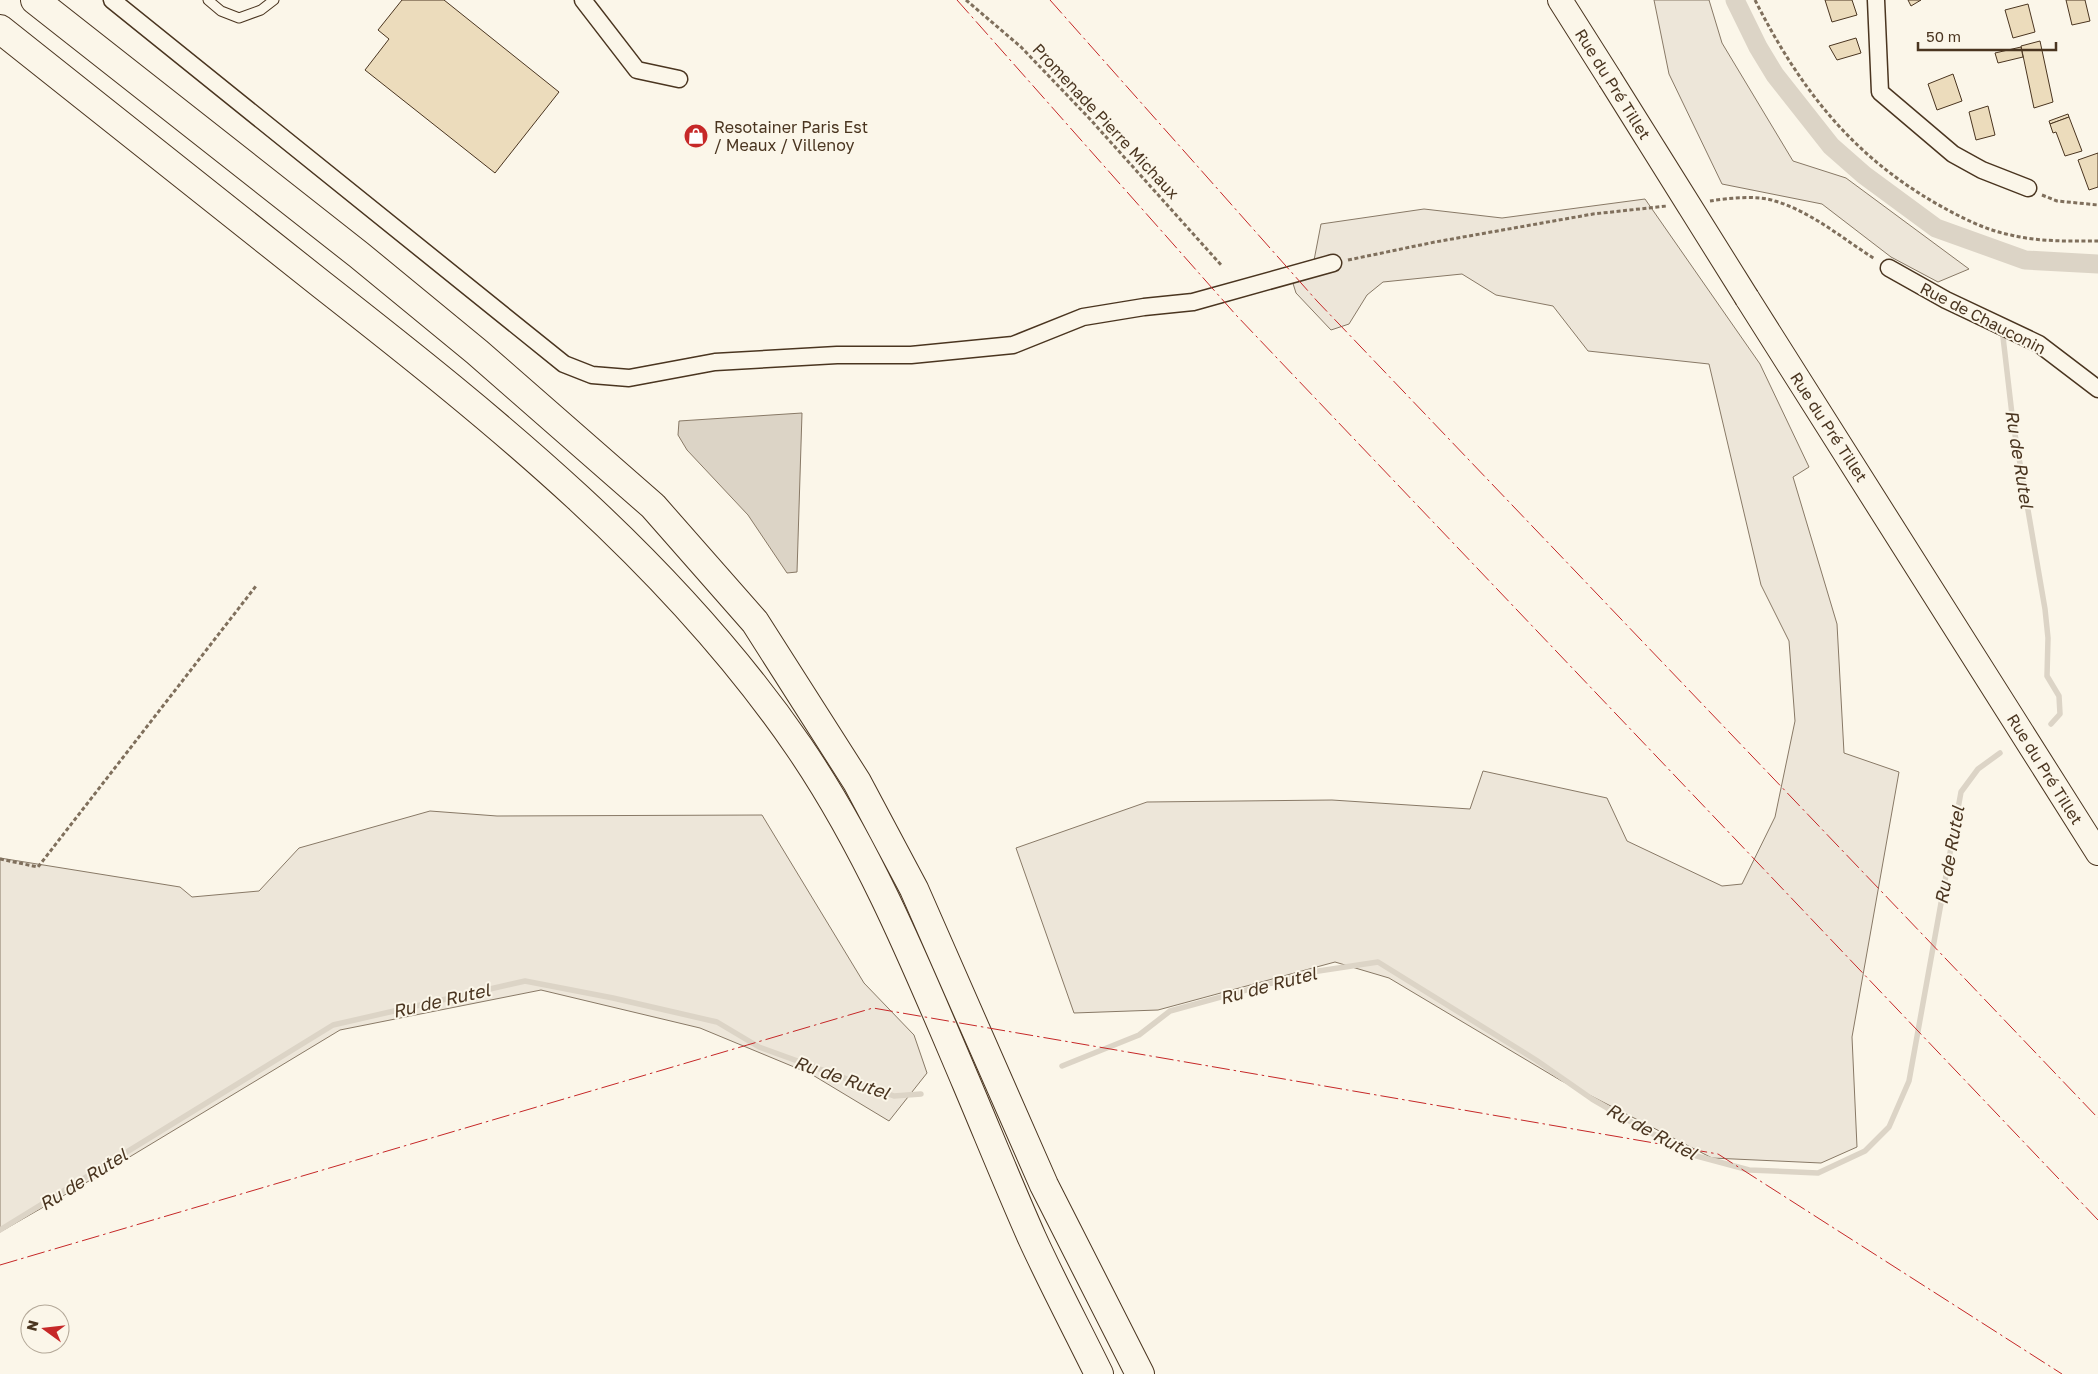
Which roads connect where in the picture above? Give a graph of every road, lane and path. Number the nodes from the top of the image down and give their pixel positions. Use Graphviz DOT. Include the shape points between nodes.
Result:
graph roads {
  1 [pos="35,0"];
  2 [pos="112,0"];
  3 [pos="208,0"];
  4 [pos="274,0"];
  5 [pos="583,0"];
  6 [pos="966,0"];
  7 [pos="1560,0"];
  8 [pos="1755,0"];
  9 [pos="1876,0"];
  10 [pos="0,29"];
  11 [pos="680,79"];
  12 [pos="2028,188"];
  13 [pos="1703,201"];
  14 [pos="1675,205"];
  15 [pos="2098,205"];
  16 [pos="2098,241"];
  17 [pos="1332,263"];
  18 [pos="1222,266"];
  19 [pos="1888,268"];
  20 [pos="2098,389"];
  21 [pos="256,586"];
  22 [pos="2098,853"];
  23 [pos="0,859"];
  24 [pos="1099,1374"];
  25 [pos="1140,1374"];
  1 -- 25 [label="highway" via="477,352 653,506 754,622 857,782 914,889 1044,1185"];
  2 -- 17 [label="street" via="564,364 592,374 629,378 715,362 837,355 911,355 1013,345 1083,317 1193,302"];
  3 -- 4 [label="lane" via="221,11 239,18 261,10"];
  5 -- 11 [label="street" via="637,70"];
  6 -- 18 [label="path, Promenade Pierre Michaux" via="1035,61"];
  7 -- 22 [label="street, Rue du Pré Tillet, bridge"];
  8 -- 16 [label="path" via="1773,36 1816,102 1851,140 1907,185 1949,211 2009,235 2056,241"];
  9 -- 12 [label="street" via="1880,92 1953,154 1982,170"];
  10 -- 24 [label="highway" via="435,374 543,465 657,573 703,623 801,750 889,904 1033,1239"];
  12 -- 15 [label="path" via="2057,201"];
  13 -- 19 [label="path" via="1732,198 1773,200 1800,210"];
  14 -- 17 [label="path" via="1593,214"];
  19 -- 20 [label="street, Rue de Chauconin" via="1946,300 2039,344"];
  21 -- 23 [label="path" via="38,867"];
}
